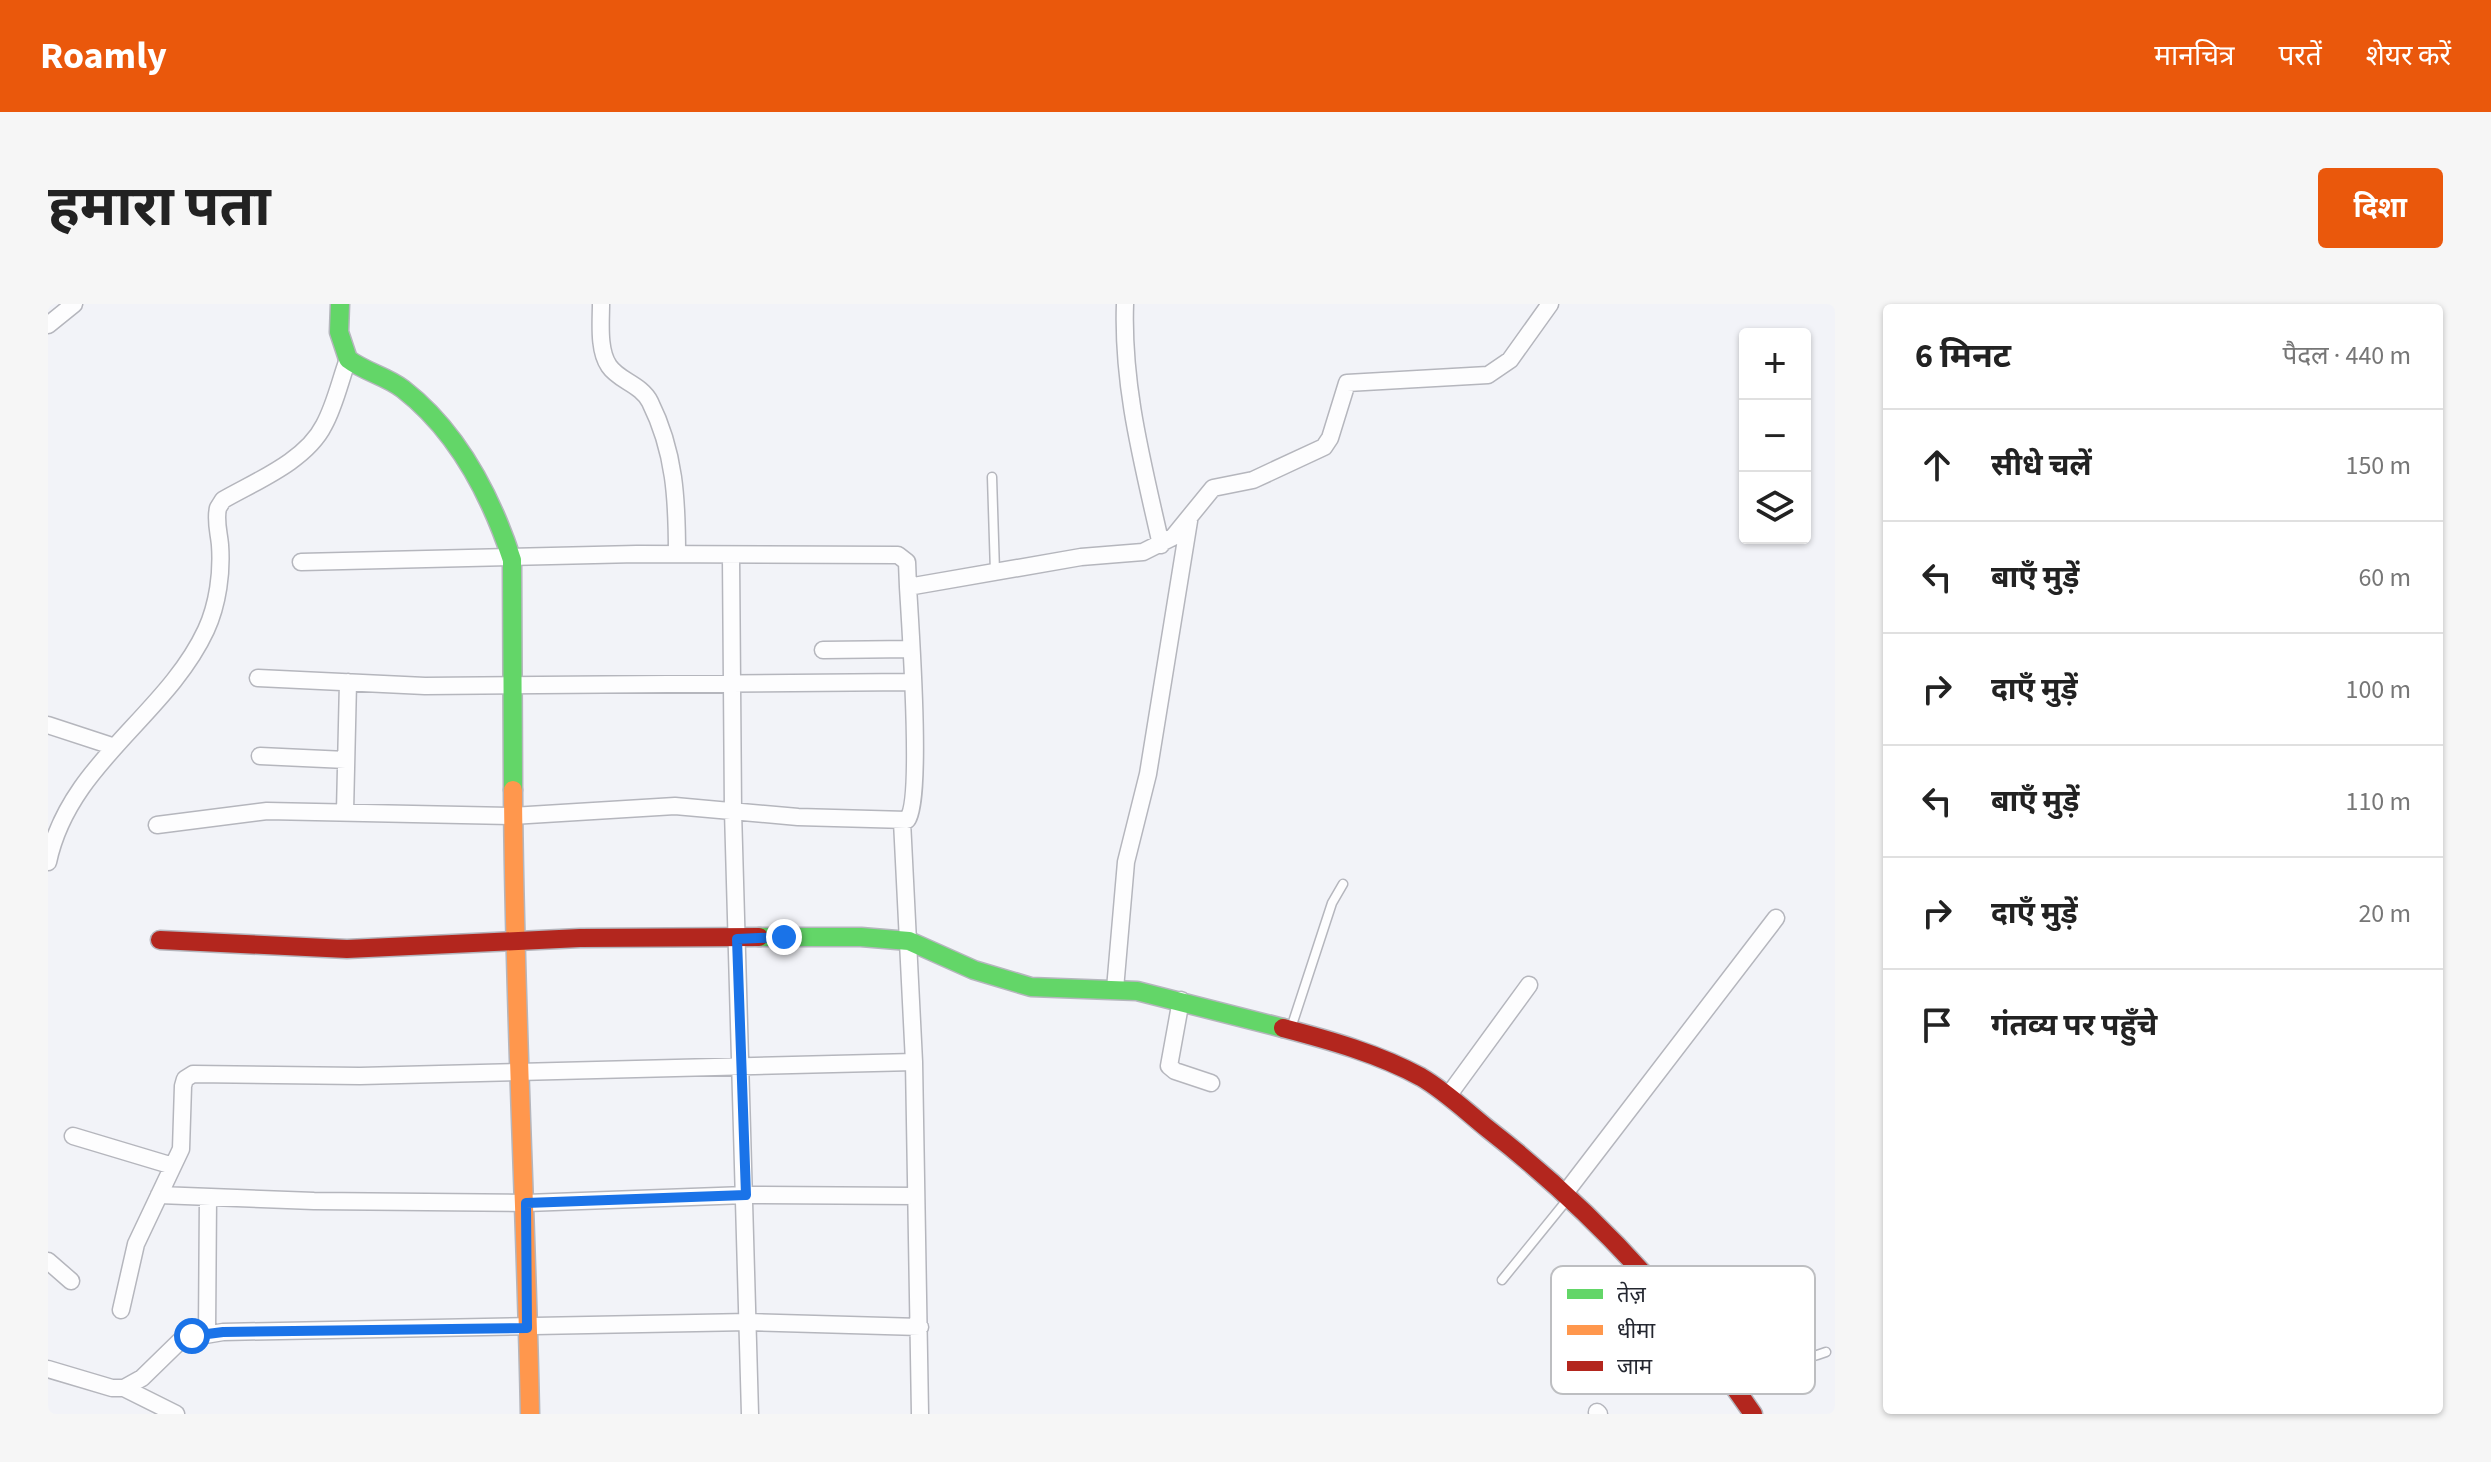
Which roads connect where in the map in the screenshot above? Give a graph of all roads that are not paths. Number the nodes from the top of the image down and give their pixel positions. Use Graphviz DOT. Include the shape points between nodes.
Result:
graph roads {
  1 [pos="74,304"];
  2 [pos="340,304"];
  3 [pos="601,304"];
  4 [pos="1125,304"];
  5 [pos="1550,304"];
  6 [pos="48,325"];
  7 [pos="348,359"];
  8 [pos="992,477"];
  9 [pos="1189,521"];
  10 [pos="1161,545"];
  11 [pos="677,554"];
  12 [pos="731,557"];
  13 [pos="512,560"];
  14 [pos="301,562"];
  15 [pos="995,573"];
  16 [pos="908,587"];
  17 [pos="911,649"];
  18 [pos="823,650"];
  19 [pos="258,678"];
  20 [pos="348,682"];
  21 [pos="912,682"];
  22 [pos="512,683"];
  23 [pos="733,685"];
  24 [pos="48,725"];
  25 [pos="112,746"];
  26 [pos="260,756"];
  27 [pos="346,760"];
  28 [pos="733,811"];
  29 [pos="345,812"];
  30 [pos="512,816"];
  31 [pos="902,821"];
  32 [pos="157,825"];
  33 [pos="48,862"];
  34 [pos="1343,884"];
  35 [pos="1776,918"];
  36 [pos="737,939"];
  37 [pos="160,940"];
  38 [pos="909,941"];
  39 [pos="514,942"];
  40 [pos="1529,985"];
  41 [pos="1115,989"];
  42 [pos="1181,1000"];
  43 [pos="1291,1029"];
  44 [pos="914,1062"];
  45 [pos="742,1067"];
  46 [pos="519,1072"];
  47 [pos="1211,1083"];
  48 [pos="1448,1096"];
  49 [pos="73,1136"];
  50 [pos="173,1166"];
  51 [pos="1568,1194"];
  52 [pos="159,1195"];
  53 [pos="746,1195"];
  54 [pos="916,1196"];
  55 [pos="208,1197"];
  56 [pos="526,1203"];
  57 [pos="48,1261"];
  58 [pos="1639,1266"];
  59 [pos="1502,1280"];
  60 [pos="71,1281"];
  61 [pos="121,1310"];
  62 [pos="749,1322"];
  63 [pos="920,1327"];
  64 [pos="527,1328"];
  65 [pos="207,1333"];
  66 [pos="1826,1352"];
  67 [pos="1815,1356"];
  68 [pos="48,1369"];
  69 [pos="124,1388"];
  70 [pos="1740,1394"];
  71 [pos="176,1414"];
  72 [pos="530,1414"];
  73 [pos="750,1414"];
  74 [pos="920,1414"];
  75 [pos="1753,1414"];
  1 -- 6 [label="street"];
  2 -- 7 [label="street" via="339,332"];
  3 -- 11 [label="street" via="609,366 644,392 672,463"];
  4 -- 10 [label="street" via="1129,400"];
  5 -- 9 [label="street" via="1510,360 1488,375 1347,383 1324,447 1253,480 1213,488"];
  7 -- 13 [label="street" via="400,387 434,420 495,511"];
  7 -- 25 [label="street" via="316,437 218,508 219,576 208,627 172,683"];
  8 -- 15 [label="lane"];
  9 -- 10 [label="street"];
  9 -- 41 [label="street" via="1148,774 1126,862"];
  10 -- 15 [label="street" via="1134,554 1081,557"];
  11 -- 12 [label="street"];
  11 -- 13 [label="street"];
  12 -- 16 [label="street" via="898,555 907,562"];
  12 -- 23 [label="street"];
  13 -- 14 [label="street"];
  13 -- 22 [label="street"];
  15 -- 16 [label="street"];
  16 -- 17 [label="street"];
  17 -- 18 [label="street"];
  17 -- 21 [label="street"];
  19 -- 20 [label="street"];
  20 -- 22 [label="street"];
  20 -- 27 [label="street"];
  21 -- 23 [label="street"];
  21 -- 31 [label="street" via="913,810"];
  22 -- 23 [label="street"];
  22 -- 30 [label="street"];
  23 -- 28 [label="street"];
  24 -- 25 [label="street"];
  25 -- 33 [label="street" via="74,801"];
  26 -- 27 [label="street"];
  27 -- 29 [label="street"];
  28 -- 30 [label="street" via="635,806"];
  28 -- 31 [label="street"];
  28 -- 36 [label="street"];
  29 -- 30 [label="street"];
  29 -- 32 [label="street" via="267,811"];
  30 -- 39 [label="street"];
  31 -- 38 [label="street"];
  34 -- 43 [label="lane"];
  35 -- 51 [label="street"];
  36 -- 38 [label="street"];
  36 -- 39 [label="street"];
  36 -- 45 [label="street"];
  37 -- 39 [label="street" via="347,949"];
  38 -- 41 [label="street" via="974,970 1031,987"];
  38 -- 44 [label="street"];
  39 -- 46 [label="street"];
  40 -- 48 [label="street"];
  41 -- 42 [label="street"];
  42 -- 43 [label="street"];
  42 -- 47 [label="street" via="1169,1066"];
  43 -- 48 [label="street" via="1401,1067"];
  44 -- 45 [label="street"];
  44 -- 54 [label="street"];
  45 -- 46 [label="street"];
  45 -- 53 [label="street"];
  46 -- 50 [label="street" via="193,1074 183,1086 184,1135"];
  46 -- 56 [label="street"];
  48 -- 51 [label="street"];
  49 -- 50 [label="street"];
  50 -- 52 [label="street"];
  51 -- 58 [label="street"];
  51 -- 59 [label="lane"];
  52 -- 55 [label="street"];
  52 -- 61 [label="street" via="136,1244"];
  53 -- 54 [label="street"];
  53 -- 56 [label="street"];
  53 -- 62 [label="street"];
  54 -- 63 [label="street"];
  55 -- 56 [label="street"];
  55 -- 65 [label="street"];
  56 -- 64 [label="street"];
  57 -- 60 [label="street"];
  62 -- 63 [label="street"];
  62 -- 64 [label="street"];
  62 -- 73 [label="street"];
  63 -- 74 [label="street"];
  64 -- 65 [label="street"];
  64 -- 72 [label="street"];
  65 -- 69 [label="street" via="182,1339"];
  66 -- 67 [label="lane"];
  68 -- 69 [label="street"];
  69 -- 71 [label="street"];
  70 -- 75 [label="street"];
}
